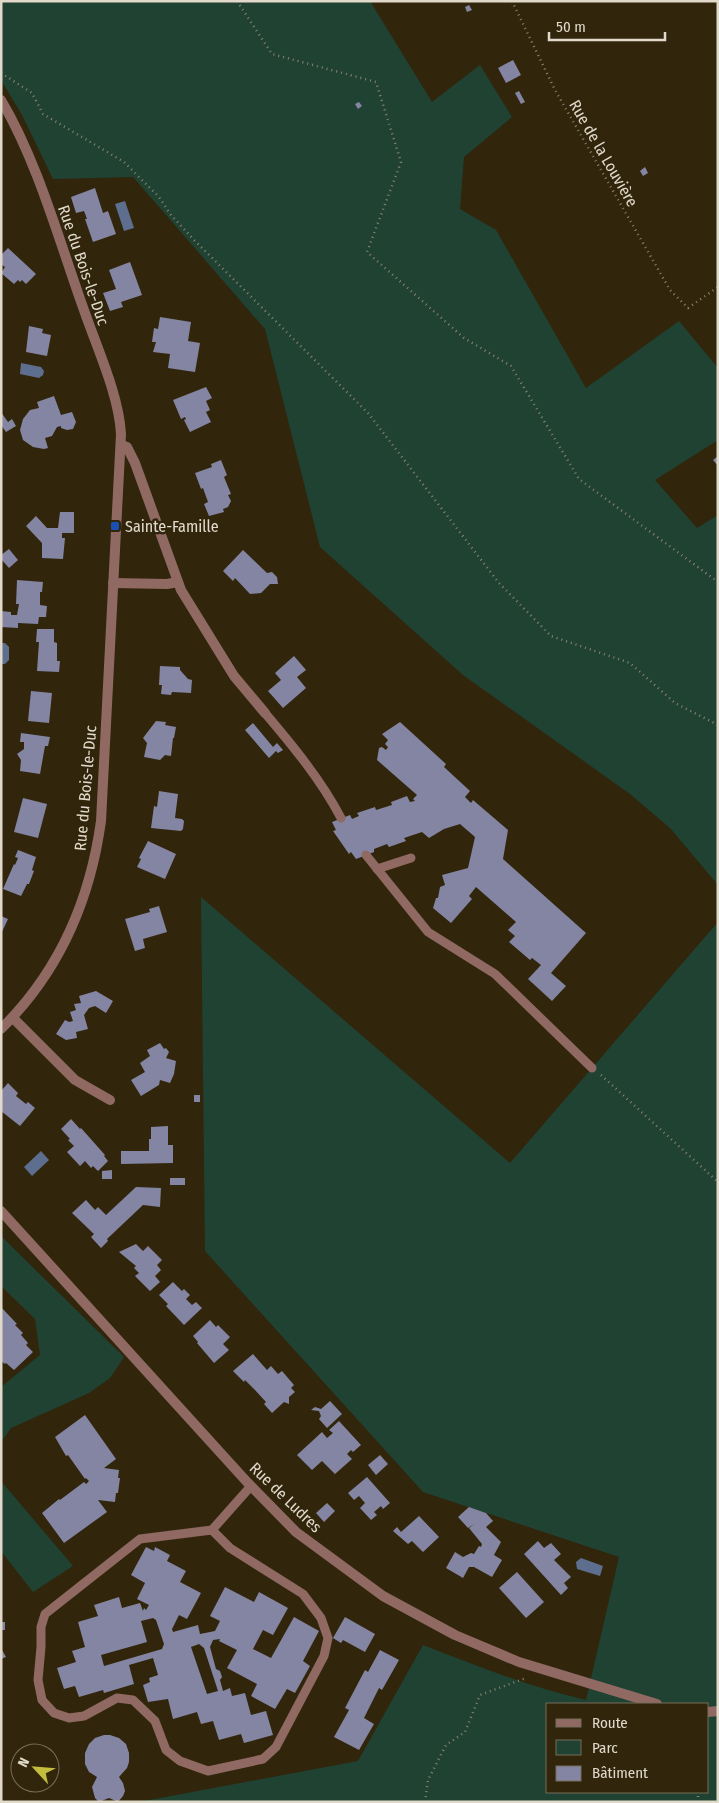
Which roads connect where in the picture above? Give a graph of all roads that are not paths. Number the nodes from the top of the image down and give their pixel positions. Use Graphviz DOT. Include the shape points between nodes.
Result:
graph roads {
  1 [pos="1,100"];
  2 [pos="121,445"];
  3 [pos="178,582"];
  4 [pos="113,584"];
  5 [pos="265,714"];
  6 [pos="342,818"];
  7 [pos="366,855"];
  8 [pos="411,858"];
  9 [pos="377,869"];
  10 [pos="13,1018"];
  11 [pos="1,1029"];
  12 [pos="592,1068"];
  13 [pos="110,1100"];
  14 [pos="1,1210"];
  15 [pos="251,1486"];
  16 [pos="212,1530"];
  17 [pos="654,1703"];
  1 -- 2 [label="street, Rue du Bois-le-Duc" via="18,131 42,192 110,386 121,421"];
  2 -- 3 [label="street" via="127,447 135,463"];
  2 -- 4 [label="street, Rue du Bois-le-Duc"];
  3 -- 4 [label="street"];
  3 -- 5 [label="street" via="234,676"];
  4 -- 10 [label="street, Rue du Bois-le-Duc" via="98,844 78,914 63,946 42,981"];
  5 -- 6 [label="lane" via="287,739"];
  7 -- 9 [label="lane"];
  8 -- 9 [label="lane"];
  9 -- 12 [label="lane" via="428,932 495,974"];
  10 -- 11 [label="street, Rue du Bois-le-Duc"];
  10 -- 13 [label="street" via="75,1080"];
  14 -- 15 [label="street, Rue de Ludres"];
  15 -- 16 [label="lane"];
  15 -- 17 [label="street, Rue de Ludres" via="296,1532 383,1596 455,1635 510,1659"];
  16 -- 16 [label="lane" via="230,1548 303,1594 321,1618 328,1638 324,1656 276,1747 263,1759 208,1771 180,1761 166,1750 156,1722 133,1700 117,1698 84,1716 69,1718 54,1713 42,1700 38,1680 40,1627 45,1614 140,1539"];
}
